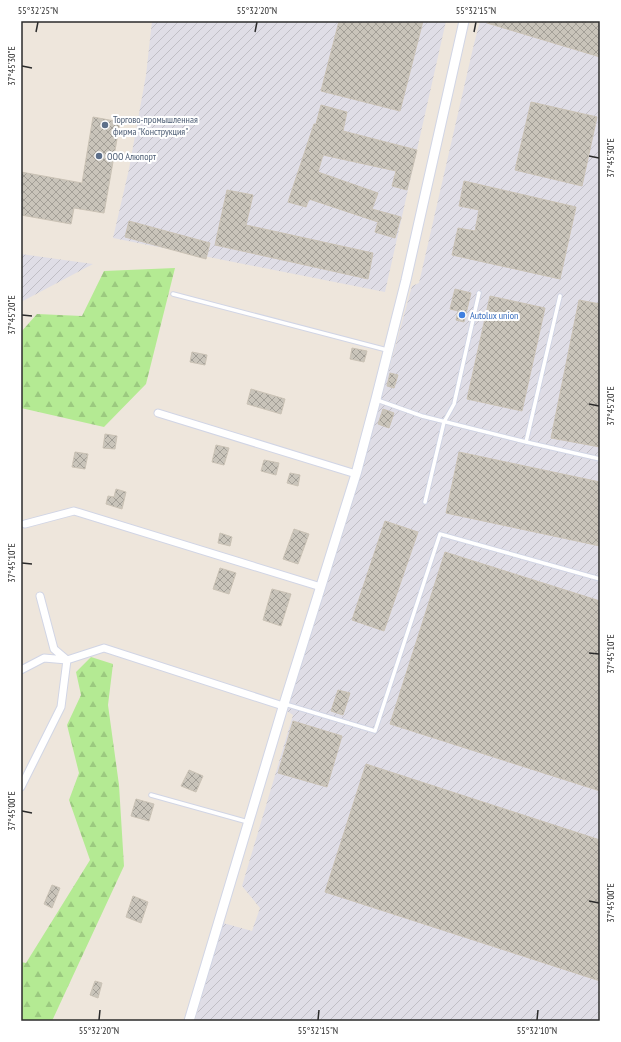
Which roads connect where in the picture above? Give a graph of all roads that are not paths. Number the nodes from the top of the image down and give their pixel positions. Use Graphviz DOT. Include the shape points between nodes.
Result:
graph roads {
  1 [pos="464,21"];
  2 [pos="479,293"];
  3 [pos="173,294"];
  4 [pos="560,296"];
  5 [pos="389,350"];
  6 [pos="376,399"];
  7 [pos="158,413"];
  8 [pos="444,422"];
  9 [pos="526,442"];
  10 [pos="600,459"];
  11 [pos="356,474"];
  12 [pos="425,502"];
  13 [pos="26,524"];
  14 [pos="600,579"];
  15 [pos="321,586"];
  16 [pos="40,596"];
  17 [pos="66,660"];
  18 [pos="21,670"];
  19 [pos="284,705"];
  20 [pos="21,787"];
  21 [pos="151,795"];
  22 [pos="249,822"];
  23 [pos="189,1021"];
  1 -- 5 [label="street"];
  2 -- 8 [label="lane" via="454,404"];
  3 -- 5 [label="lane"];
  4 -- 9 [label="lane"];
  5 -- 6 [label="street"];
  6 -- 8 [label="lane"];
  6 -- 11 [label="street"];
  7 -- 11 [label="street"];
  8 -- 9 [label="lane"];
  8 -- 12 [label="lane"];
  9 -- 10 [label="lane"];
  11 -- 15 [label="street"];
  13 -- 15 [label="street" via="74,511"];
  14 -- 19 [label="lane" via="440,534 375,731"];
  15 -- 19 [label="street"];
  16 -- 17 [label="street" via="54,649"];
  17 -- 18 [label="street" via="44,658"];
  17 -- 19 [label="street" via="104,648"];
  17 -- 20 [label="street" via="61,707"];
  19 -- 22 [label="street"];
  21 -- 22 [label="lane"];
  22 -- 23 [label="street"];
}
